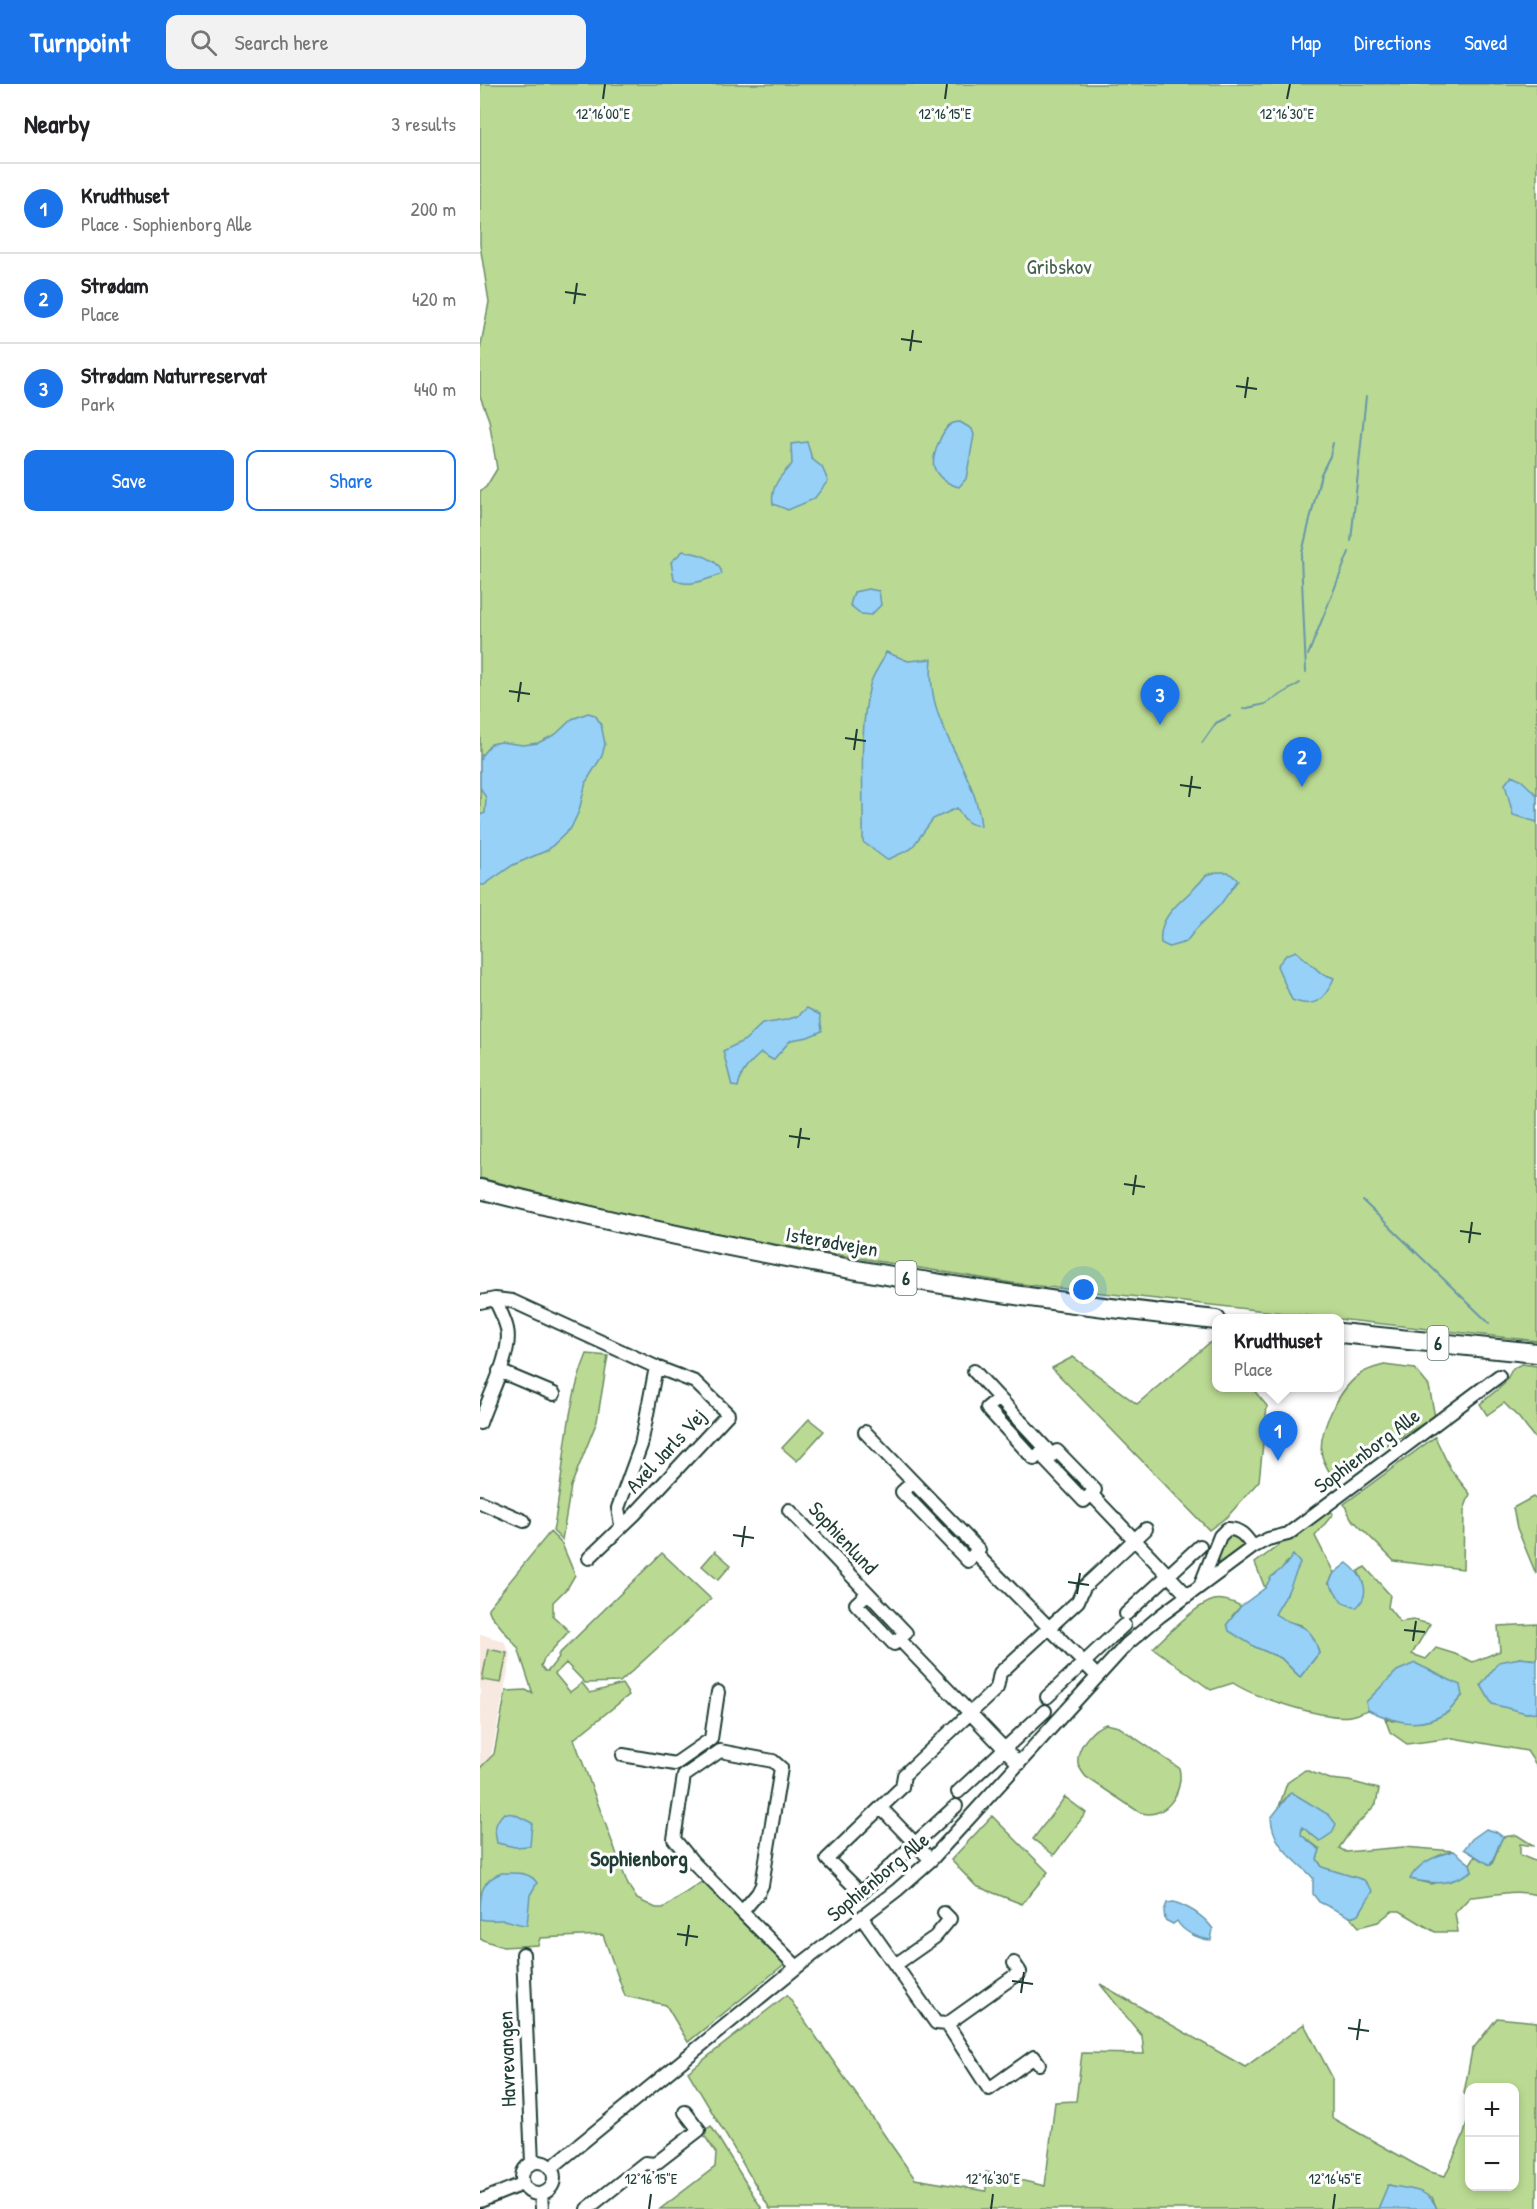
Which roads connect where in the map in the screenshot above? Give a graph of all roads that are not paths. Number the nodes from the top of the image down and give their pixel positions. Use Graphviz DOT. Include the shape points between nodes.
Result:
graph roads {
  1 [pos="480,1189"];
  2 [pos="495,1299"];
  3 [pos="480,1302"];
  4 [pos="1212,1320"];
  5 [pos="1344,1333"];
  6 [pos="1537,1353"];
  7 [pos="656,1367"];
  8 [pos="499,1371"];
  9 [pos="974,1371"];
  10 [pos="1499,1376"];
  11 [pos="554,1394"];
  12 [pos="480,1424"];
  13 [pos="865,1432"];
  14 [pos="480,1502"];
  15 [pos="789,1510"];
  16 [pos="524,1521"];
  17 [pos="621,1525"];
  18 [pos="1146,1529"];
  19 [pos="1135,1540"];
  20 [pos="1200,1546"];
  21 [pos="1253,1546"];
  22 [pos="590,1558"];
  23 [pos="1169,1575"];
  24 [pos="1200,1585"];
  25 [pos="1187,1595"];
  26 [pos="1050,1628"];
  27 [pos="1083,1663"];
  28 [pos="1097,1676"];
  29 [pos="718,1692"];
  30 [pos="1047,1697"];
  31 [pos="1045,1711"];
  32 [pos="970,1713"];
  33 [pos="712,1732"];
  34 [pos="1004,1748"];
  35 [pos="726,1752"];
  36 [pos="623,1755"];
  37 [pos="669,1763"];
  38 [pos="1019,1764"];
  39 [pos="683,1783"];
  40 [pos="958,1792"];
  41 [pos="956,1806"];
  42 [pos="881,1808"];
  43 [pos="915,1844"];
  44 [pos="931,1860"];
  45 [pos="742,1911"];
  46 [pos="944,1913"];
  47 [pos="862,1918"];
  48 [pos="523,1954"];
  49 [pos="1014,1964"];
  50 [pos="895,1965"];
  51 [pos="797,1967"];
  52 [pos="946,2024"];
  53 [pos="1039,2064"];
  54 [pos="685,2112"];
  55 [pos="532,2163"];
  56 [pos="551,2168"];
  57 [pos="522,2184"];
  58 [pos="541,2194"];
  59 [pos="480,2201"];
  60 [pos="542,2209"];
  61 [pos="587,2209"];
  1 -- 4 [label="highway, Isterødvejen / 6" via="669,1233 870,1272"];
  2 -- 3 [label="street, Axel Jarls Vej"];
  2 -- 7 [label="street, Axel Jarls Vej" via="512,1301"];
  2 -- 8 [label="street" via="508,1340"];
  5 -- 6 [label="highway, 6"];
  7 -- 17 [label="street, Axel Jarls Vej" via="641,1445 618,1508"];
  7 -- 17 [label="street, Axel Jarls Vej" via="695,1382 728,1414"];
  8 -- 11 [label="street"];
  8 -- 12 [label="street"];
  9 -- 19 [label="street" via="999,1398 987,1408 1034,1459 1049,1452 1046,1461 1084,1501 1091,1494"];
  10 -- 21 [label="street, Sophienborg Alle" via="1288,1534"];
  13 -- 26 [label="street" via="979,1550 975,1553"];
  14 -- 16 [label="street"];
  15 -- 32 [label="street, Sophienlund" via="906,1633 899,1639"];
  17 -- 22 [label="street, Axel Jarls Vej"];
  18 -- 19 [label="street"];
  19 -- 23 [label="street"];
  19 -- 26 [label="street" via="1084,1587 1078,1601"];
  20 -- 23 [label="street"];
  21 -- 24 [label="street, Sophienborg Alle"];
  21 -- 24 [label="street" via="1237,1529 1227,1529 1220,1536"];
  23 -- 25 [label="street"];
  23 -- 27 [label="street"];
  24 -- 25 [label="street, Sophienborg Alle"];
  25 -- 28 [label="street, Sophienborg Alle" via="1126,1644"];
  26 -- 27 [label="street"];
  26 -- 32 [label="street" via="1000,1673 997,1688"];
  27 -- 28 [label="street"];
  27 -- 30 [label="street"];
  28 -- 38 [label="street, Sophienborg Alle"];
  29 -- 33 [label="street"];
  31 -- 34 [label="street"];
  32 -- 34 [label="street, Sophienlund"];
  32 -- 42 [label="street" via="904,1775 902,1787"];
  33 -- 35 [label="street"];
  33 -- 37 [label="street" via="711,1739 675,1764"];
  34 -- 38 [label="street, Sophienlund"];
  34 -- 40 [label="street"];
  35 -- 39 [label="street" via="720,1751 684,1776"];
  35 -- 45 [label="street" via="773,1761 781,1768 762,1885"];
  36 -- 37 [label="street"];
  37 -- 39 [label="street"];
  38 -- 44 [label="street, Sophienborg Alle"];
  39 -- 45 [label="street" via="674,1839"];
  41 -- 43 [label="street"];
  42 -- 43 [label="street"];
  42 -- 43 [label="street" via="827,1859 857,1890"];
  43 -- 44 [label="street"];
  44 -- 47 [label="street, Sophienborg Alle"];
  45 -- 51 [label="street"];
  46 -- 50 [label="street" via="950,1919 935,1937"];
  47 -- 50 [label="street"];
  47 -- 51 [label="street, Sophienborg Alle"];
  48 -- 55 [label="street, Havrevangen"];
  49 -- 52 [label="street" via="1020,1972"];
  50 -- 52 [label="street" via="936,2023"];
  51 -- 56 [label="street, Sophienborg Alle"];
  52 -- 53 [label="street" via="989,2089 1034,2057"];
  54 -- 61 [label="street" via="699,2130 655,2164 645,2163"];
  55 -- 56 [label="street" via="542,2162"];
  55 -- 57 [label="street" via="524,2169"];
  56 -- 58 [label="street" via="553,2184"];
  57 -- 58 [label="street" via="532,2193"];
  57 -- 59 [label="street"];
  58 -- 60 [label="street"];
}
